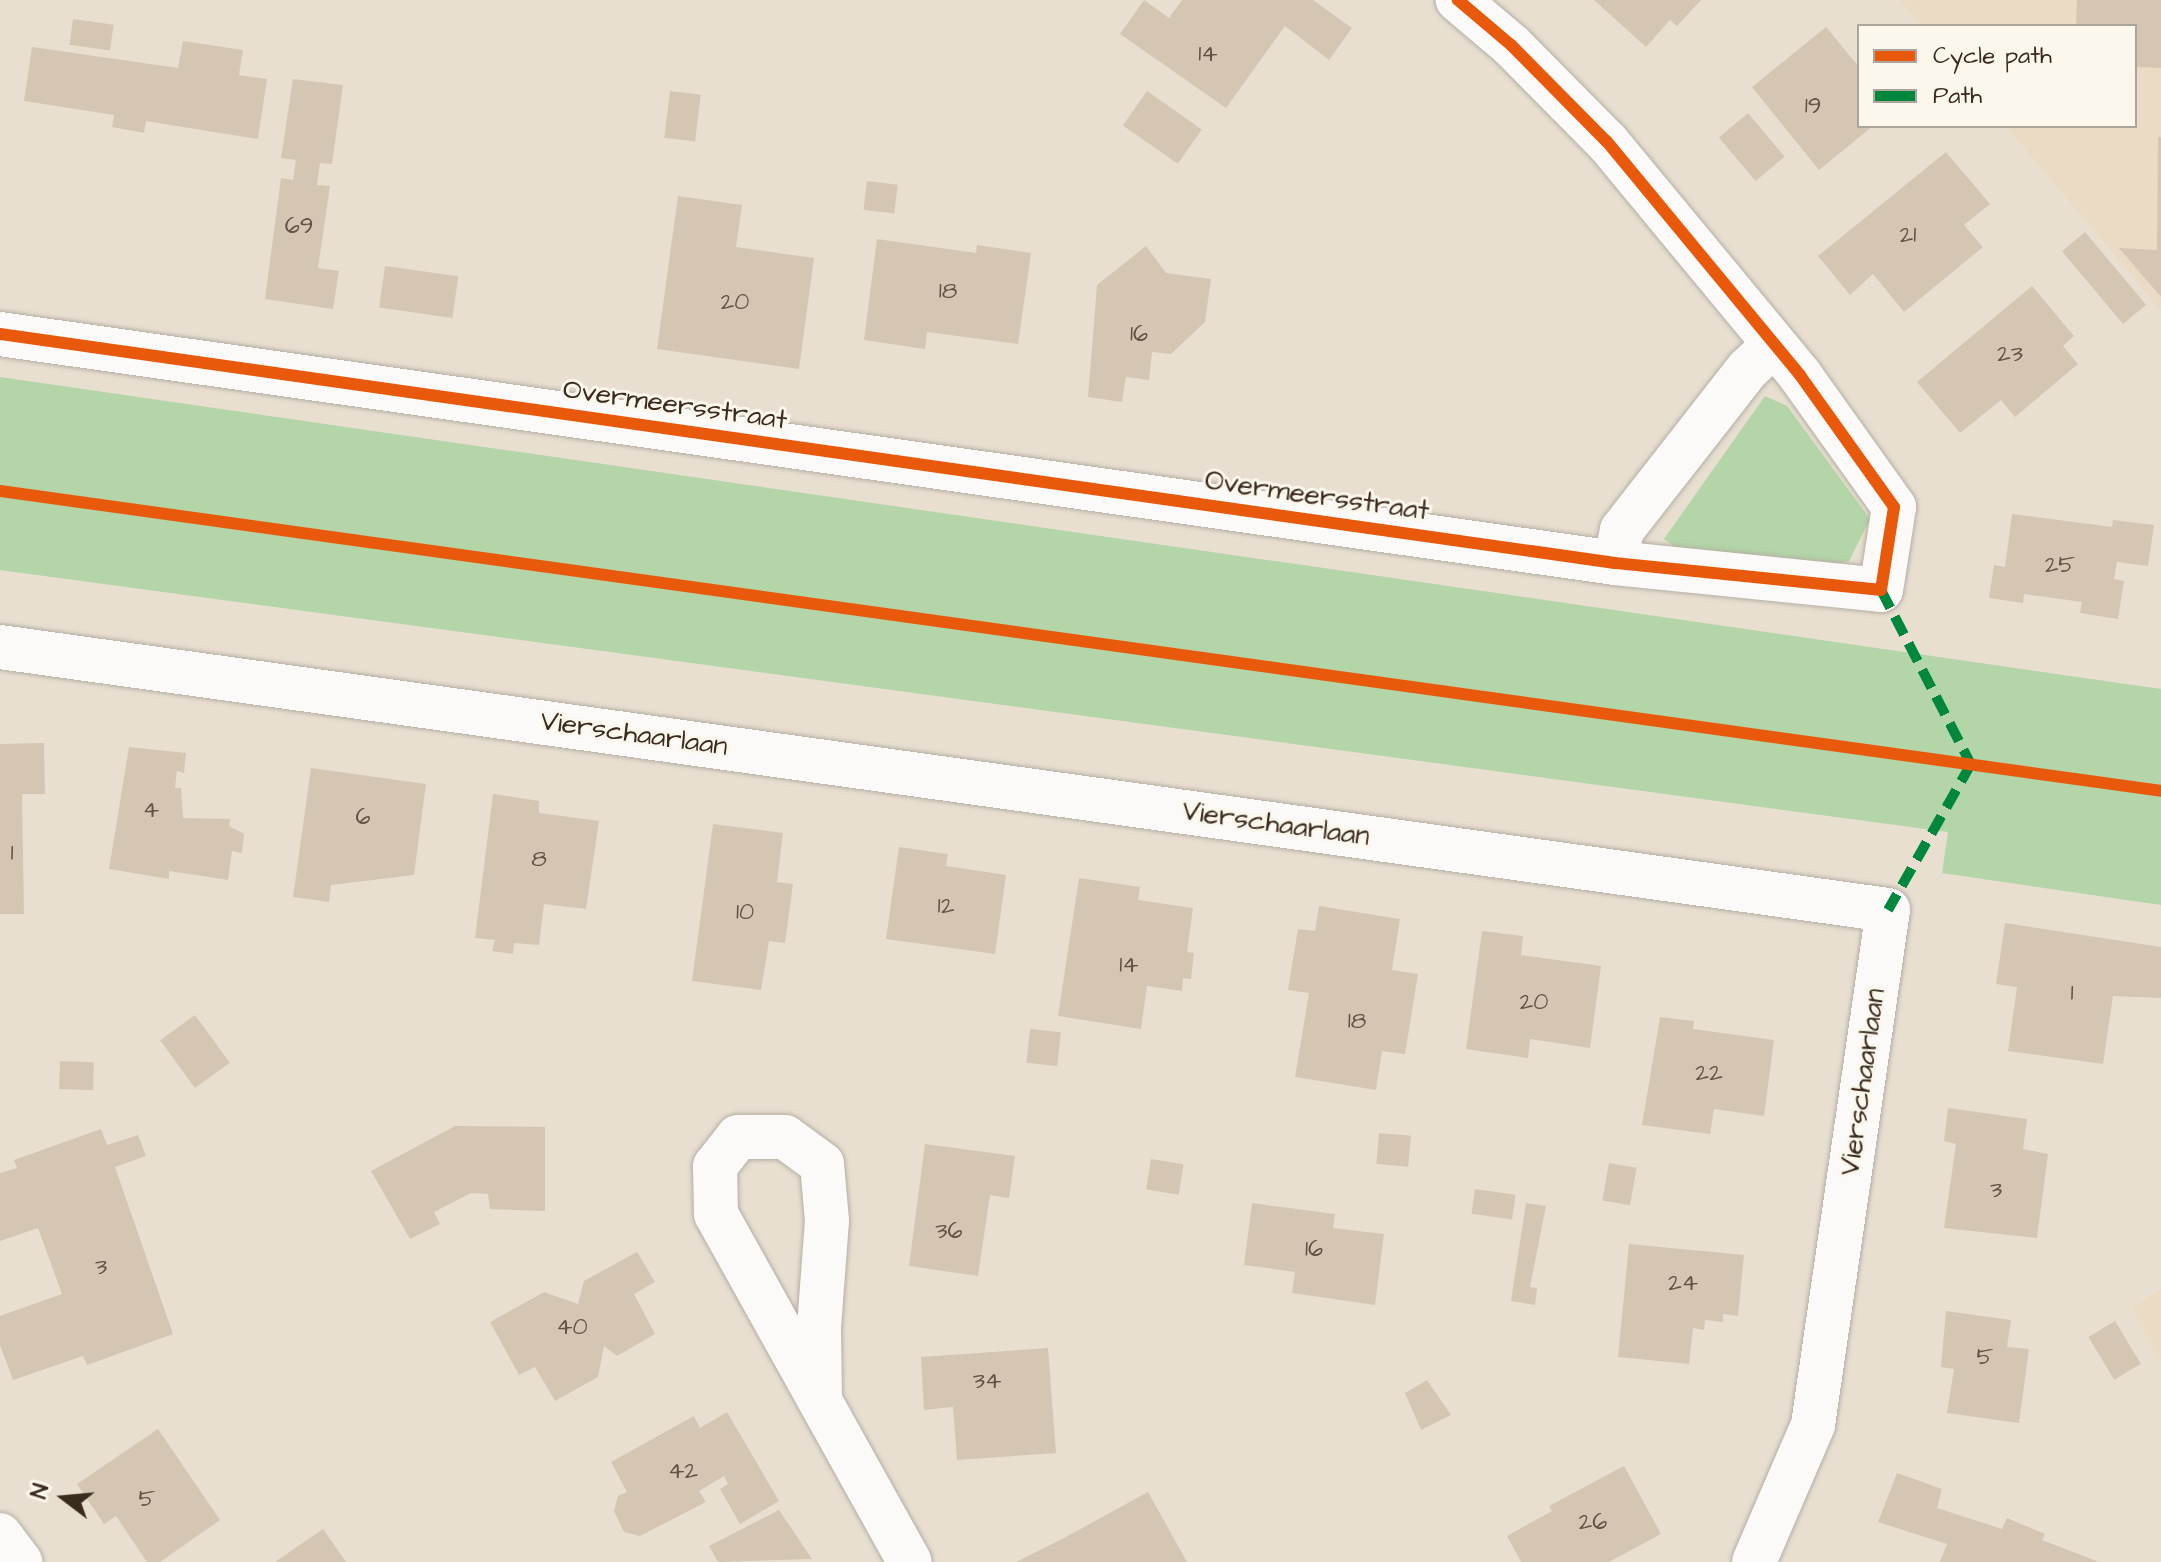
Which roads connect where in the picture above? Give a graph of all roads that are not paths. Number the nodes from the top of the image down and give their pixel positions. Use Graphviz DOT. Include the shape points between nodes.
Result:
graph roads {
  1 [pos="1458,0"];
  2 [pos="0,334"];
  3 [pos="1774,345"];
  4 [pos="1615,563"];
  5 [pos="0,647"];
  6 [pos="820,1400"];
  7 [pos="0,1535"];
  8 [pos="20,1562"];
  9 [pos="910,1562"];
  10 [pos="1754,1562"];
  1 -- 3 [label="street, Overmeersstraat" via="1607,142"];
  2 -- 4 [label="street, Overmeersstraat"];
  3 -- 4 [label="street" via="1748,369 1622,530"];
  3 -- 4 [label="street, Overmeersstraat" via="1894,507 1881,590"];
  5 -- 10 [label="street, Vierschaarlaan" via="1888,910 1813,1425"];
  6 -- 6 [label="street" via="827,1221 822,1164 785,1137 738,1137 715,1166 716,1214"];
  6 -- 9 [label="street"];
  7 -- 8 [label="street"];
}
